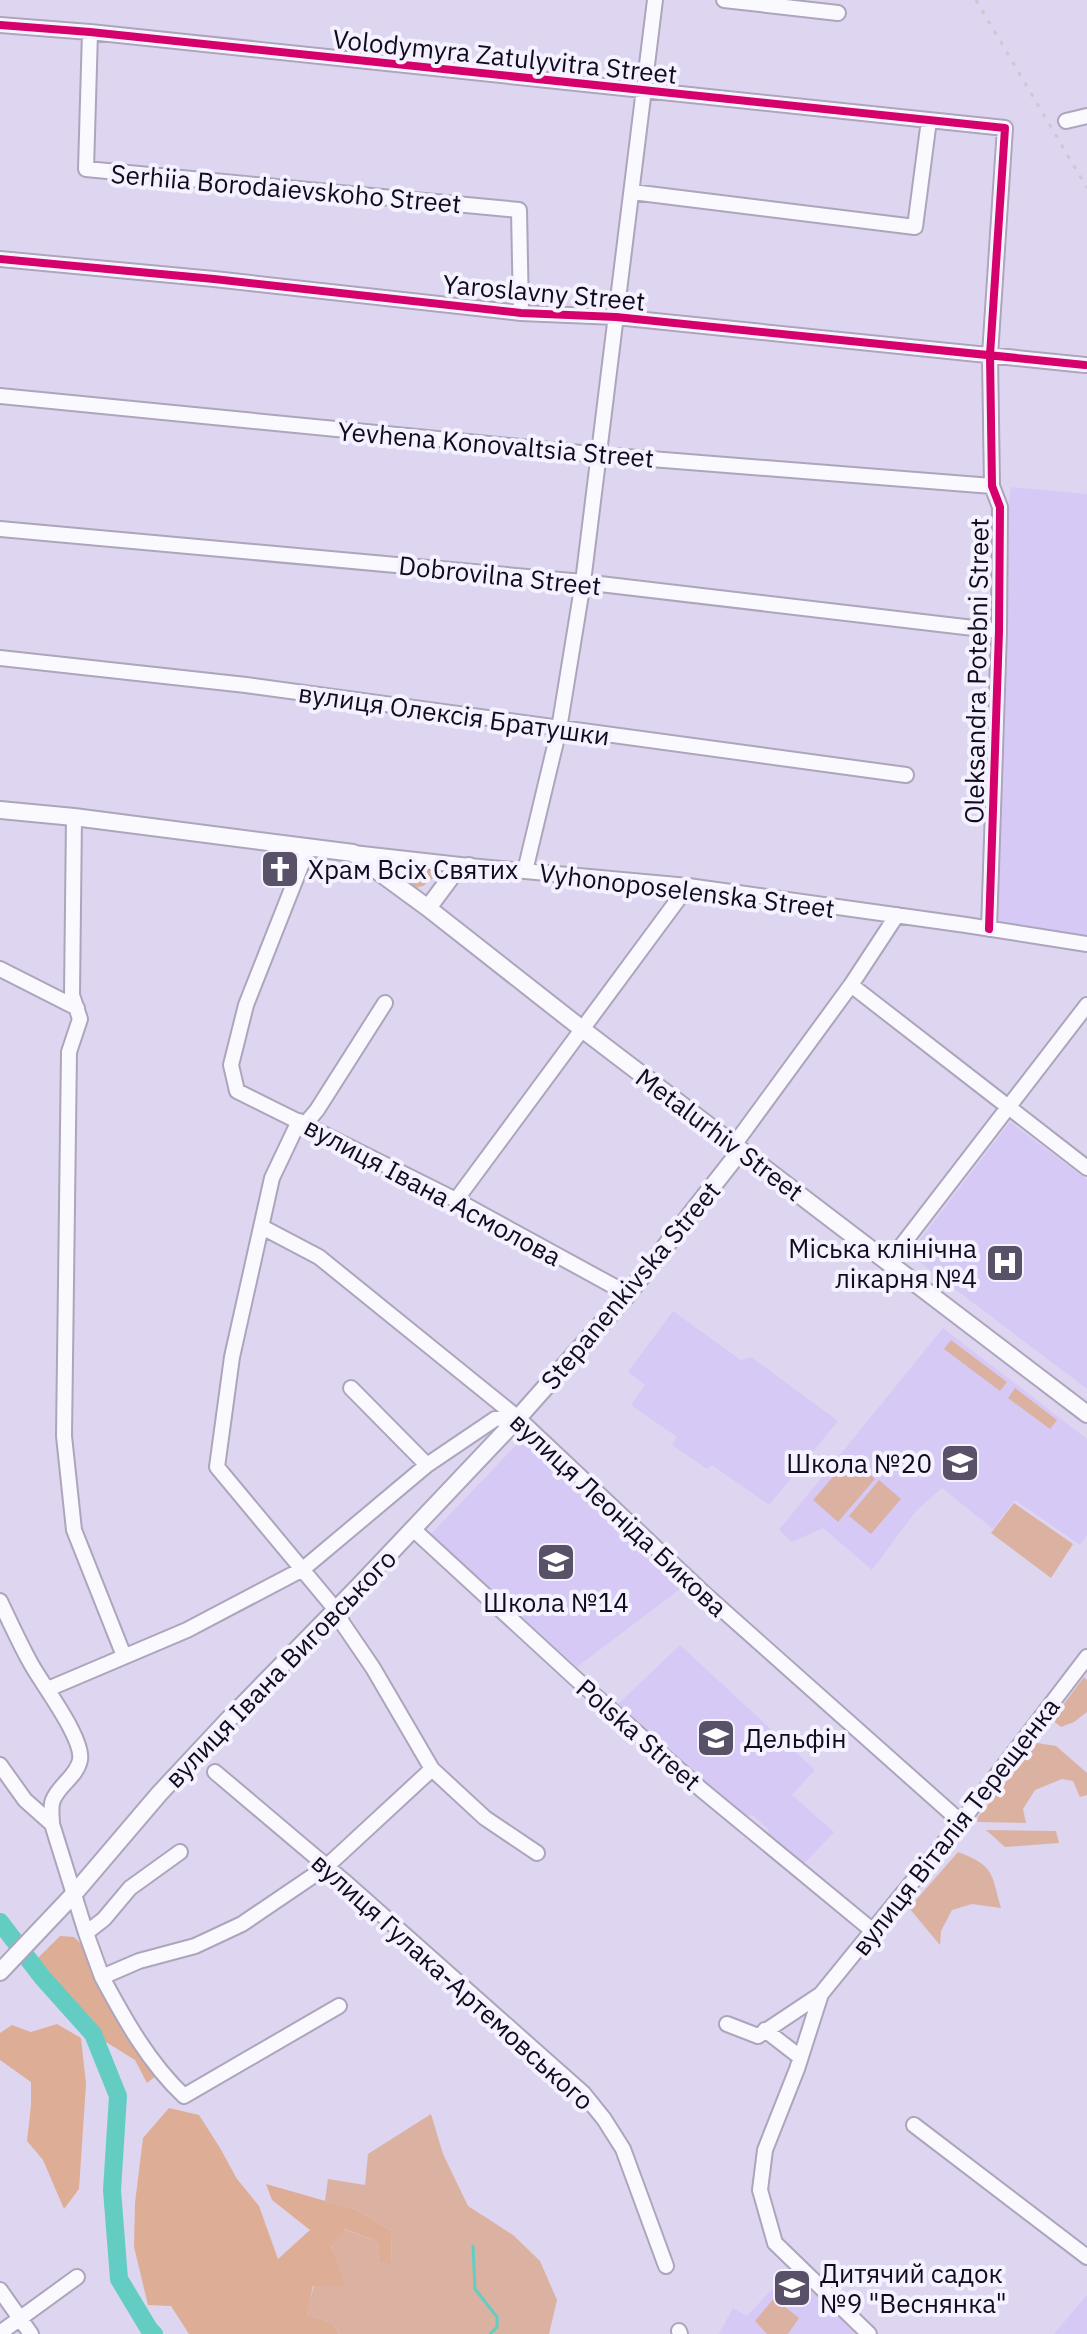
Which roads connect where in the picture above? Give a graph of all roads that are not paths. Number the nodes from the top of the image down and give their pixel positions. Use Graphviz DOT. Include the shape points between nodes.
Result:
graph roads {
  1 [pos="655,0"];
  2 [pos="724,0"];
  3 [pos="838,13"];
  4 [pos="0,25"];
  5 [pos="90,32"];
  6 [pos="644,91"];
  7 [pos="1087,116"];
  8 [pos="929,120"];
  9 [pos="1066,121"];
  10 [pos="1005,128"];
  11 [pos="632,192"];
  12 [pos="0,259"];
  13 [pos="521,313"];
  14 [pos="616,317"];
  15 [pos="990,355"];
  16 [pos="1085,365"];
  17 [pos="0,396"];
  18 [pos="601,455"];
  19 [pos="992,486"];
  20 [pos="0,529"];
  21 [pos="583,582"];
  22 [pos="999,631"];
  23 [pos="0,658"];
  24 [pos="559,729"];
  25 [pos="906,775"];
  26 [pos="0,810"];
  27 [pos="74,817"];
  28 [pos="308,848"];
  29 [pos="353,853"];
  30 [pos="469,866"];
  31 [pos="525,871"];
  32 [pos="688,886"];
  33 [pos="428,908"];
  34 [pos="897,915"];
  35 [pos="989,929"];
  36 [pos="1087,944"];
  37 [pos="0,969"];
  38 [pos="851,985"];
  39 [pos="385,1003"];
  40 [pos="1087,1005"];
  41 [pos="77,1008"];
  42 [pos="582,1029"];
  43 [pos="1008,1108"];
  44 [pos="303,1122"];
  45 [pos="738,1147"];
  46 [pos="1087,1168"];
  47 [pos="456,1200"];
  48 [pos="262,1227"];
  49 [pos="889,1262"];
  50 [pos="628,1294"];
  51 [pos="351,1388"];
  52 [pos="1087,1414"];
  53 [pos="518,1418"];
  54 [pos="427,1465"];
  55 [pos="413,1529"];
  56 [pos="303,1569"];
  57 [pos="0,1601"];
  58 [pos="336,1610"];
  59 [pos="124,1656"];
  60 [pos="1087,1657"];
  61 [pos="48,1689"];
  62 [pos="0,1765"];
  63 [pos="432,1769"];
  64 [pos="215,1772"];
  65 [pos="961,1822"];
  66 [pos="52,1824"];
  67 [pos="180,1852"];
  68 [pos="537,1853"];
  69 [pos="326,1867"];
  70 [pos="73,1895"];
  71 [pos="873,1931"];
  72 [pos="86,1933"];
  73 [pos="6,1966"];
  74 [pos="102,1977"];
  75 [pos="821,1994"];
  76 [pos="339,2006"];
  77 [pos="727,2024"];
  78 [pos="765,2030"];
  79 [pos="800,2057"];
  80 [pos="914,2125"];
  81 [pos="1087,2257"];
  82 [pos="666,2266"];
  83 [pos="77,2277"];
  84 [pos="0,2290"];
  85 [pos="19,2318"];
  86 [pos="0,2333"];
  87 [pos="31,2334"];
  88 [pos="869,2334"];
  1 -- 6 [label="street"];
  2 -- 3 [label="street"];
  4 -- 5 [label="street, Volodymyra Zatulyvitra Street"];
  5 -- 6 [label="street, Volodymyra Zatulyvitra Street"];
  5 -- 13 [label="street, Serhiia Borodaievskoho Street" via="86,169 519,210"];
  6 -- 8 [label="street, Volodymyra Zatulyvitra Street"];
  6 -- 11 [label="street"];
  7 -- 9 [label="street"];
  8 -- 10 [label="street, Volodymyra Zatulyvitra Street"];
  8 -- 11 [label="street" via="915,227"];
  10 -- 15 [label="street, Oleksandra Potebni Street"];
  11 -- 14 [label="street"];
  12 -- 13 [label="street, Yaroslavny Street"];
  13 -- 14 [label="street, Yaroslavny Street"];
  14 -- 15 [label="street, Yaroslavny Street"];
  14 -- 18 [label="street"];
  15 -- 16 [label="street, Yaroslavny Street"];
  15 -- 19 [label="street, Oleksandra Potebni Street"];
  17 -- 18 [label="street, Yevhena Konovaltsia Street"];
  18 -- 19 [label="street, Yevhena Konovaltsia Street"];
  18 -- 21 [label="street"];
  19 -- 22 [label="street, Oleksandra Potebni Street" via="1000,507"];
  20 -- 21 [label="street, Dobrovilna Street"];
  21 -- 22 [label="street, Dobrovilna Street"];
  21 -- 24 [label="street"];
  22 -- 35 [label="street, Oleksandra Potebni Street"];
  23 -- 24 [label="street, вулиця Олексія Братушки" via="246,685"];
  24 -- 25 [label="street, вулиця Олексія Братушки"];
  24 -- 31 [label="street"];
  26 -- 27 [label="main road, Vyhonoposelenska Street"];
  27 -- 28 [label="main road, Vyhonoposelenska Street"];
  27 -- 41 [label="street" via="72,995"];
  28 -- 29 [label="main road, Vyhonoposelenska Street"];
  28 -- 44 [label="street, вулиця Івана Асмолова" via="246,1005 231,1065 237,1091"];
  29 -- 30 [label="street, Vyhonoposelenska Street"];
  29 -- 33 [label="main road, Metalurhiv Street"];
  30 -- 31 [label="street, Vyhonoposelenska Street"];
  30 -- 33 [label="main road" via="454,873"];
  31 -- 32 [label="street, Vyhonoposelenska Street"];
  32 -- 34 [label="street, Vyhonoposelenska Street"];
  32 -- 42 [label="street"];
  33 -- 42 [label="main road, Metalurhiv Street"];
  34 -- 35 [label="street, Vyhonoposelenska Street"];
  34 -- 38 [label="street, Stepanenkivska Street"];
  35 -- 36 [label="street, Vyhonoposelenska Street"];
  37 -- 41 [label="street"];
  38 -- 43 [label="street"];
  38 -- 45 [label="street, Stepanenkivska Street"];
  39 -- 44 [label="street" via="317,1110"];
  40 -- 43 [label="street"];
  41 -- 59 [label="street" via="80,1019 69,1052 64,1436 74,1530"];
  42 -- 45 [label="main road, Metalurhiv Street"];
  42 -- 47 [label="street"];
  43 -- 46 [label="street"];
  43 -- 49 [label="street"];
  44 -- 47 [label="street, вулиця Івана Асмолова"];
  44 -- 48 [label="street" via="272,1178"];
  45 -- 49 [label="main road, Metalurhiv Street"];
  45 -- 50 [label="main road, Stepanenkivska Street"];
  47 -- 50 [label="street, вулиця Івана Асмолова"];
  48 -- 53 [label="street, вулиця Леоніда Бикова" via="319,1257"];
  48 -- 56 [label="street" via="232,1357 217,1467"];
  49 -- 52 [label="main road, Metalurhiv Street"];
  50 -- 53 [label="main road, Stepanenkivska Street"];
  51 -- 54 [label="street"];
  53 -- 54 [label="street" via="495,1419"];
  53 -- 55 [label="main road, вулиця Івана Виговського"];
  53 -- 65 [label="street, вулиця Леоніда Бикова" via="700,1590"];
  54 -- 56 [label="street"];
  55 -- 58 [label="main road, вулиця Івана Виговського"];
  55 -- 71 [label="street, Polska Street" via="584,1687"];
  56 -- 58 [label="street"];
  56 -- 59 [label="street" via="187,1630"];
  57 -- 61 [label="street"];
  58 -- 63 [label="street"];
  58 -- 70 [label="main road, вулиця Івана Виговського" via="159,1794"];
  59 -- 61 [label="street"];
  60 -- 65 [label="street, вулиця Віталія Терещенка"];
  61 -- 66 [label="street" via="81,1757 52,1803"];
  62 -- 66 [label="street" via="25,1800"];
  63 -- 68 [label="street" via="485,1818"];
  63 -- 69 [label="street"];
  64 -- 69 [label="street, вулиця Гулака-Артемовського"];
  65 -- 71 [label="street, вулиця Віталія Терещенка"];
  66 -- 70 [label="street"];
  67 -- 72 [label="street" via="130,1888"];
  69 -- 74 [label="street" via="242,1924"];
  69 -- 82 [label="street, вулиця Гулака-Артемовського" via="583,2093 623,2149"];
  70 -- 72 [label="street"];
  70 -- 73 [label="main road, вулиця Івана Виговського"];
  71 -- 75 [label="street, вулиця Віталія Терещенка"];
  72 -- 74 [label="street"];
  74 -- 76 [label="street" via="163,2077 184,2096"];
  75 -- 78 [label="street, вулиця Віталія Терещенка"];
  75 -- 79 [label="street, вулиця Віталія Терещенка"];
  77 -- 78 [label="street" via="758,2036"];
  78 -- 79 [label="street"];
  79 -- 88 [label="street, вулиця Віталія Терещенка" via="765,2150 760,2190 775,2243"];
  80 -- 81 [label="street"];
  83 -- 85 [label="street"];
  84 -- 85 [label="street"];
  85 -- 86 [label="street"];
  85 -- 87 [label="street"];
}
